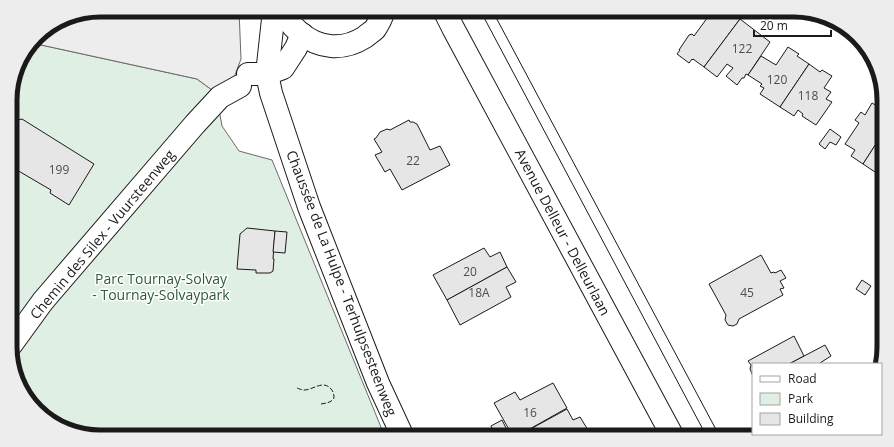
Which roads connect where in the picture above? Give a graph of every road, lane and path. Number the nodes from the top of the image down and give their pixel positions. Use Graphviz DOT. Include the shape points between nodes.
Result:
graph roads {
  1 [pos="272,17"];
  2 [pos="285,17"];
  3 [pos="382,17"];
  4 [pos="449,19"];
  5 [pos="302,34"];
  6 [pos="252,78"];
  7 [pos="17,337"];
  8 [pos="400,430"];
  9 [pos="669,430"];
  1 -- 6 [label="street, Chaussée de La Hulpe - Terhulpsesteenweg"];
  2 -- 5 [label="street"];
  3 -- 5 [label="street" via="374,31 359,41 340,47 327,46"];
  4 -- 9 [label="street, Avenue Delleur - Delleurlaan"];
  5 -- 6 [label="street, Chemin des Silex - Vuursteenweg" via="283,68"];
  6 -- 7 [label="street, Chemin des Silex - Vuursteenweg" via="220,97 195,124 43,301"];
  6 -- 8 [label="street, Chaussée de La Hulpe - Terhulpsesteenweg" via="271,93 309,207 378,383"];
}
